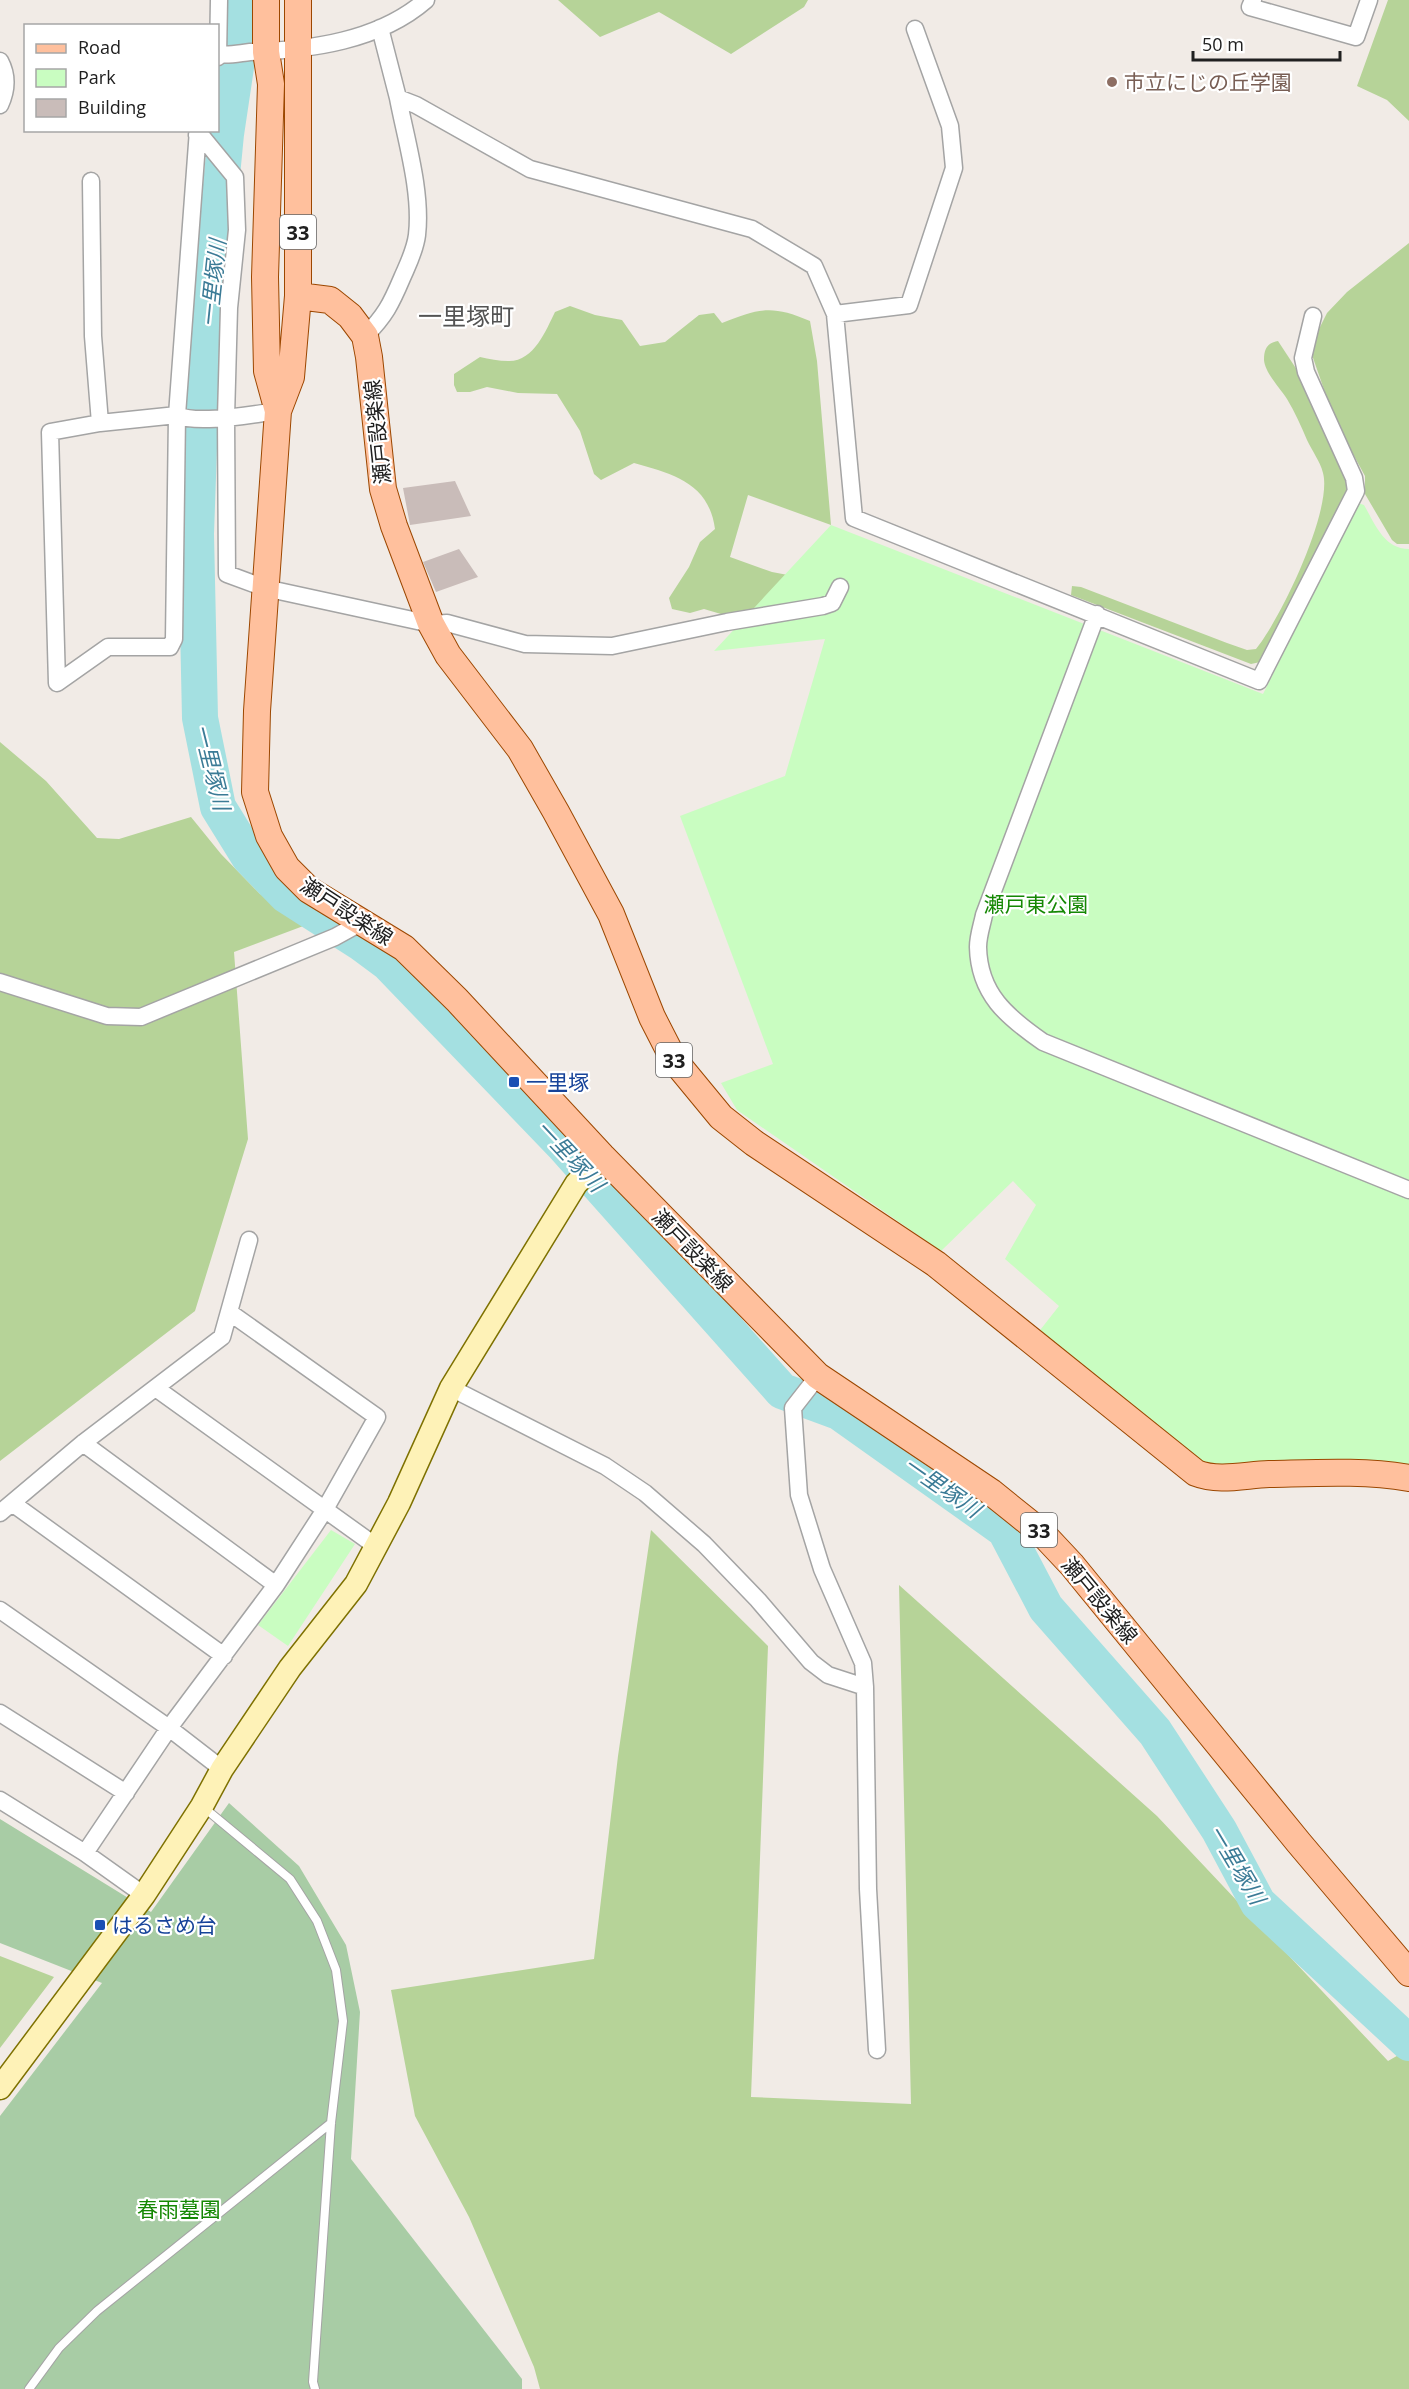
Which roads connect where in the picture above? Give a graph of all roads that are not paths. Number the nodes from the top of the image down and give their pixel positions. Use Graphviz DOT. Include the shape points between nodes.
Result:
graph roads {
  1 [pos="219,0"];
  2 [pos="266,0"];
  3 [pos="297,0"];
  4 [pos="403,0"];
  5 [pos="426,0"];
  6 [pos="1253,0"];
  7 [pos="1369,0"];
  8 [pos="219,24"];
  9 [pos="387,25"];
  10 [pos="915,29"];
  11 [pos="298,50"];
  12 [pos="255,52"];
  13 [pos="219,55"];
  14 [pos="0,61"];
  15 [pos="398,98"];
  16 [pos="0,105"];
  17 [pos="199,134"];
  18 [pos="91,181"];
  19 [pos="298,296"];
  20 [pos="835,314"];
  21 [pos="1313,316"];
  22 [pos="365,336"];
  23 [pos="278,411"];
  24 [pos="180,416"];
  25 [pos="221,418"];
  26 [pos="100,423"];
  27 [pos="840,587"];
  28 [pos="266,588"];
  29 [pos="1096,614"];
  30 [pos="431,624"];
  31 [pos="362,923"];
  32 [pos="0,982"];
  33 [pos="602,1156"];
  34 [pos="1409,1190"];
  35 [pos="249,1240"];
  36 [pos="229,1312"];
  37 [pos="814,1379"];
  38 [pos="451,1388"];
  39 [pos="156,1389"];
  40 [pos="83,1443"];
  41 [pos="1409,1478"];
  42 [pos="6,1508"];
  43 [pos="324,1511"];
  44 [pos="377,1547"];
  45 [pos="276,1585"];
  46 [pos="0,1610"];
  47 [pos="224,1656"];
  48 [pos="865,1687"];
  49 [pos="0,1713"];
  50 [pos="169,1728"];
  51 [pos="222,1769"];
  52 [pos="126,1793"];
  53 [pos="0,1800"];
  54 [pos="202,1806"];
  55 [pos="85,1853"];
  56 [pos="144,1894"];
  57 [pos="1409,1973"];
  58 [pos="877,2050"];
  59 [pos="0,2088"];
  60 [pos="332,2123"];
  61 [pos="29,2389"];
  62 [pos="315,2389"];
  1 -- 8 [label="street"];
  2 -- 12 [label="main road, 瀬戸設楽線 / 33"];
  3 -- 11 [label="main road, 瀬戸設楽線 / 33"];
  4 -- 9 [label="street"];
  5 -- 9 [label="street"];
  6 -- 7 [label="street" via="1250,7 1356,37"];
  9 -- 11 [label="street" via="328,45"];
  9 -- 15 [label="street"];
  10 -- 20 [label="street" via="950,126 954,168 909,305"];
  11 -- 12 [label="street"];
  11 -- 19 [label="main road, 瀬戸設楽線 / 33"];
  12 -- 13 [label="street"];
  12 -- 23 [label="main road, 瀬戸設楽線 / 33" via="271,84 267,370"];
  14 -- 16 [label="street" via="6,72 6,86"];
  15 -- 20 [label="street" via="530,169 752,229 814,266"];
  15 -- 22 [label="street" via="418,208 417,236 394,298 383,318"];
  17 -- 24 [label="street"];
  17 -- 25 [label="street" via="235,177 237,230"];
  18 -- 26 [label="street" via="93,324"];
  19 -- 22 [label="main road, 瀬戸設楽線 / 33" via="330,300 350,316"];
  19 -- 23 [label="main road, 瀬戸設楽線 / 33" via="291,377"];
  20 -- 29 [label="street" via="854,518"];
  21 -- 29 [label="street" via="1303,358 1306,372 1354,478 1356,491 1259,681"];
  22 -- 30 [label="main road, 瀬戸設楽線 / 33" via="383,489"];
  23 -- 25 [label="street"];
  23 -- 28 [label="main road, 瀬戸設楽線 / 33"];
  24 -- 25 [label="street"];
  24 -- 26 [label="street"];
  24 -- 26 [label="street" via="174,639 170,647 108,647 57,683 50,432"];
  25 -- 28 [label="street" via="227,574"];
  27 -- 30 [label="street" via="832,603 824,606 612,646 525,644 447,623"];
  28 -- 30 [label="street"];
  28 -- 31 [label="main road, 瀬戸設楽線 / 33" via="255,792 269,836 287,868 309,890"];
  29 -- 34 [label="street" via="984,915 978,945 981,971 993,998 1013,1022 1043,1042"];
  30 -- 41 [label="main road, 瀬戸設楽線 / 33" via="447,655 520,749 611,914 652,1017 674,1060 722,1117 754,1143 936,1264 1196,1473 1210,1478 1380,1473"];
  31 -- 32 [label="street" via="141,1017 107,1016"];
  31 -- 33 [label="main road, 瀬戸設楽線 / 33" via="404,948"];
  33 -- 37 [label="main road, 瀬戸設楽線 / 33"];
  33 -- 38 [label="street" via="576,1184"];
  35 -- 36 [label="street"];
  36 -- 39 [label="street" via="222,1337"];
  36 -- 43 [label="street" via="377,1417"];
  37 -- 48 [label="street" via="793,1408 799,1495 822,1569 862,1663"];
  37 -- 57 [label="main road, 瀬戸設楽線 / 33" via="991,1492 1042,1533"];
  38 -- 44 [label="street"];
  38 -- 48 [label="street" via="605,1466 645,1493 704,1544 758,1599 811,1662 828,1675"];
  39 -- 40 [label="street"];
  39 -- 43 [label="street"];
  40 -- 42 [label="street"];
  40 -- 45 [label="street"];
  42 -- 47 [label="street"];
  43 -- 44 [label="street"];
  43 -- 45 [label="street"];
  44 -- 51 [label="street" via="356,1584 290,1668"];
  45 -- 47 [label="street"];
  46 -- 50 [label="street"];
  47 -- 50 [label="street"];
  48 -- 58 [label="street" via="868,1889"];
  49 -- 52 [label="street"];
  50 -- 51 [label="street"];
  50 -- 52 [label="street"];
  51 -- 54 [label="street"];
  52 -- 55 [label="street"];
  53 -- 55 [label="street"];
  54 -- 56 [label="street"];
  54 -- 60 [label="lane" via="290,1879 317,1921 336,1970 343,2021"];
  55 -- 56 [label="street"];
  56 -- 59 [label="street"];
  60 -- 61 [label="lane" via="97,2311 59,2348"];
  60 -- 62 [label="lane"];
}
